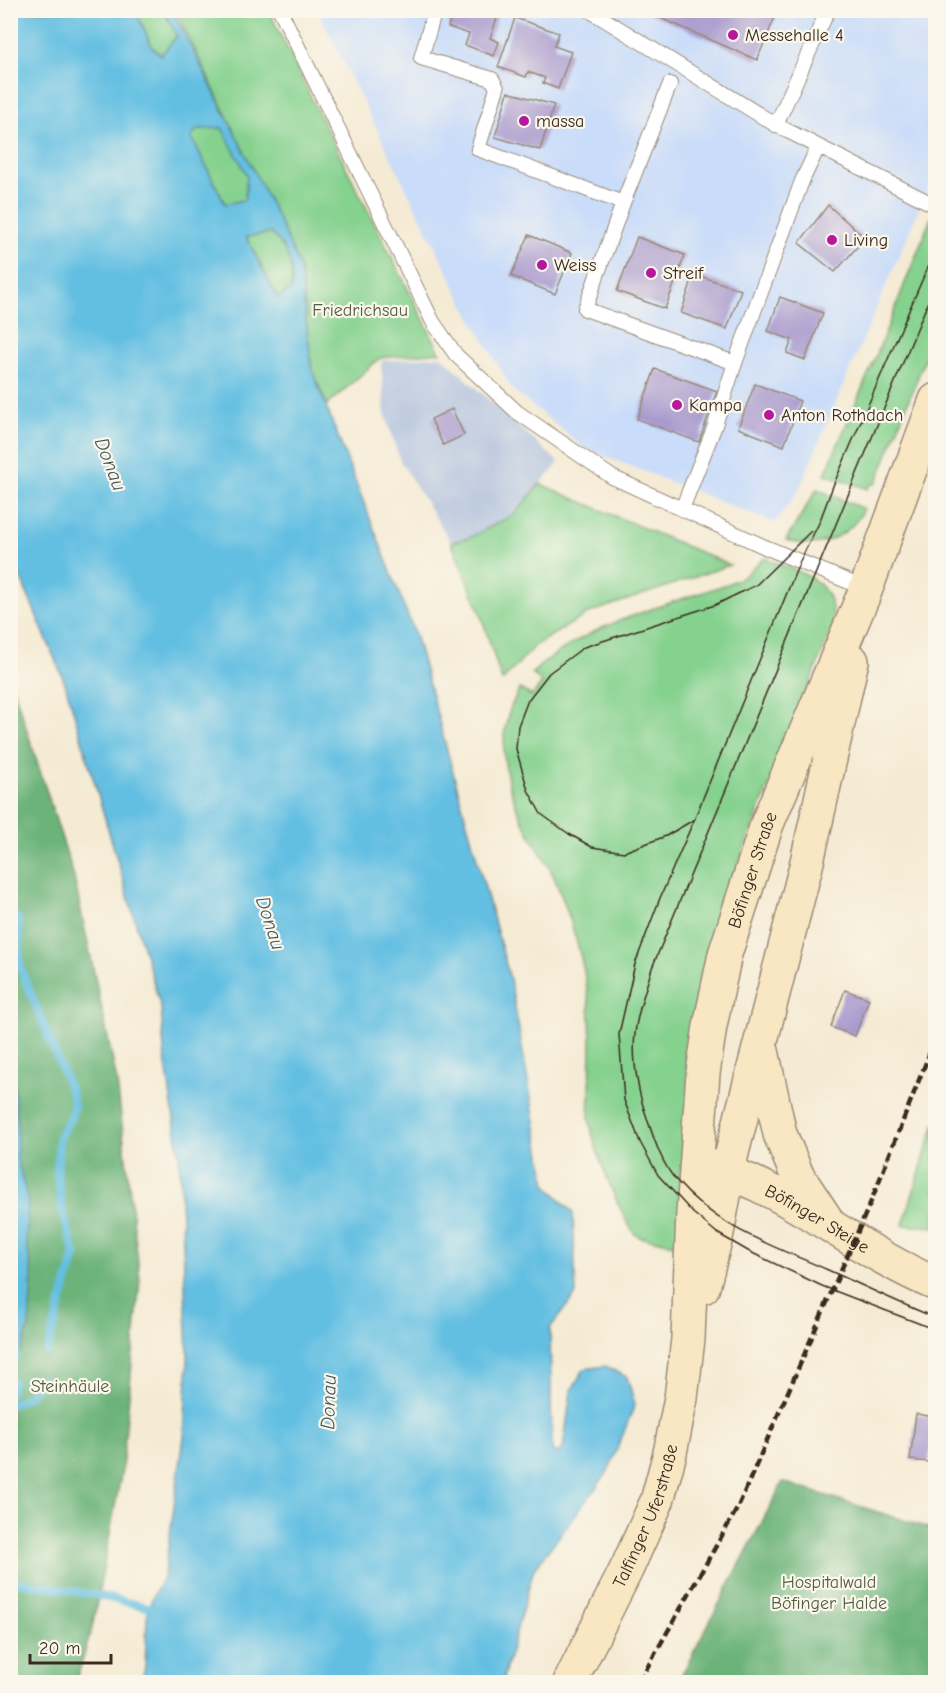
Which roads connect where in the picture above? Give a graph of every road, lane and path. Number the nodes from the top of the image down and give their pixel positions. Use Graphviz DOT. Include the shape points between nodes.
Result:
graph roads {
  1 [pos="280,10"];
  2 [pos="435,10"];
  3 [pos="589,10"];
  4 [pos="828,10"];
  5 [pos="670,84"];
  6 [pos="776,124"];
  7 [pos="818,147"];
  8 [pos="623,203"];
  9 [pos="936,206"];
  10 [pos="735,363"];
  11 [pos="936,400"];
  12 [pos="682,509"];
  13 [pos="865,591"];
  14 [pos="758,853"];
  15 [pos="806,866"];
  16 [pos="760,1040"];
  17 [pos="697,1162"];
  18 [pos="728,1172"];
  19 [pos="831,1226"];
  20 [pos="936,1284"];
  21 [pos="688,1339"];
  22 [pos="570,1683"];
  1 -- 12 [label="lane" via="448,347 517,412 612,477"];
  2 -- 8 [label="lane" via="421,58 492,79 497,88 478,149"];
  3 -- 6 [label="lane"];
  4 -- 6 [label="lane"];
  5 -- 8 [label="lane"];
  6 -- 7 [label="lane"];
  7 -- 9 [label="lane"];
  7 -- 10 [label="lane" via="801,181"];
  8 -- 10 [label="lane" via="585,309"];
  10 -- 12 [label="lane"];
  11 -- 13 [label="street, Böfinger Straße"];
  12 -- 13 [label="lane"];
  13 -- 14 [label="street, Böfinger Straße"];
  13 -- 15 [label="street, Böfinger Straße"];
  14 -- 15 [label="street" via="786,873"];
  14 -- 17 [label="street, Böfinger Straße" via="725,954 710,1026"];
  15 -- 16 [label="street, Böfinger Straße"];
  16 -- 18 [label="street, Böfinger Straße"];
  16 -- 19 [label="street" via="780,1134 797,1175"];
  17 -- 18 [label="street, Böfinger Steige"];
  17 -- 21 [label="street, Talfinger Uferstraße"];
  18 -- 19 [label="street, Böfinger Steige" via="762,1185"];
  18 -- 21 [label="street, Talfinger Uferstraße" via="717,1233"];
  19 -- 20 [label="street, Böfinger Steige" via="911,1274"];
  21 -- 22 [label="street, Talfinger Uferstraße" via="681,1398 657,1500"];
}
